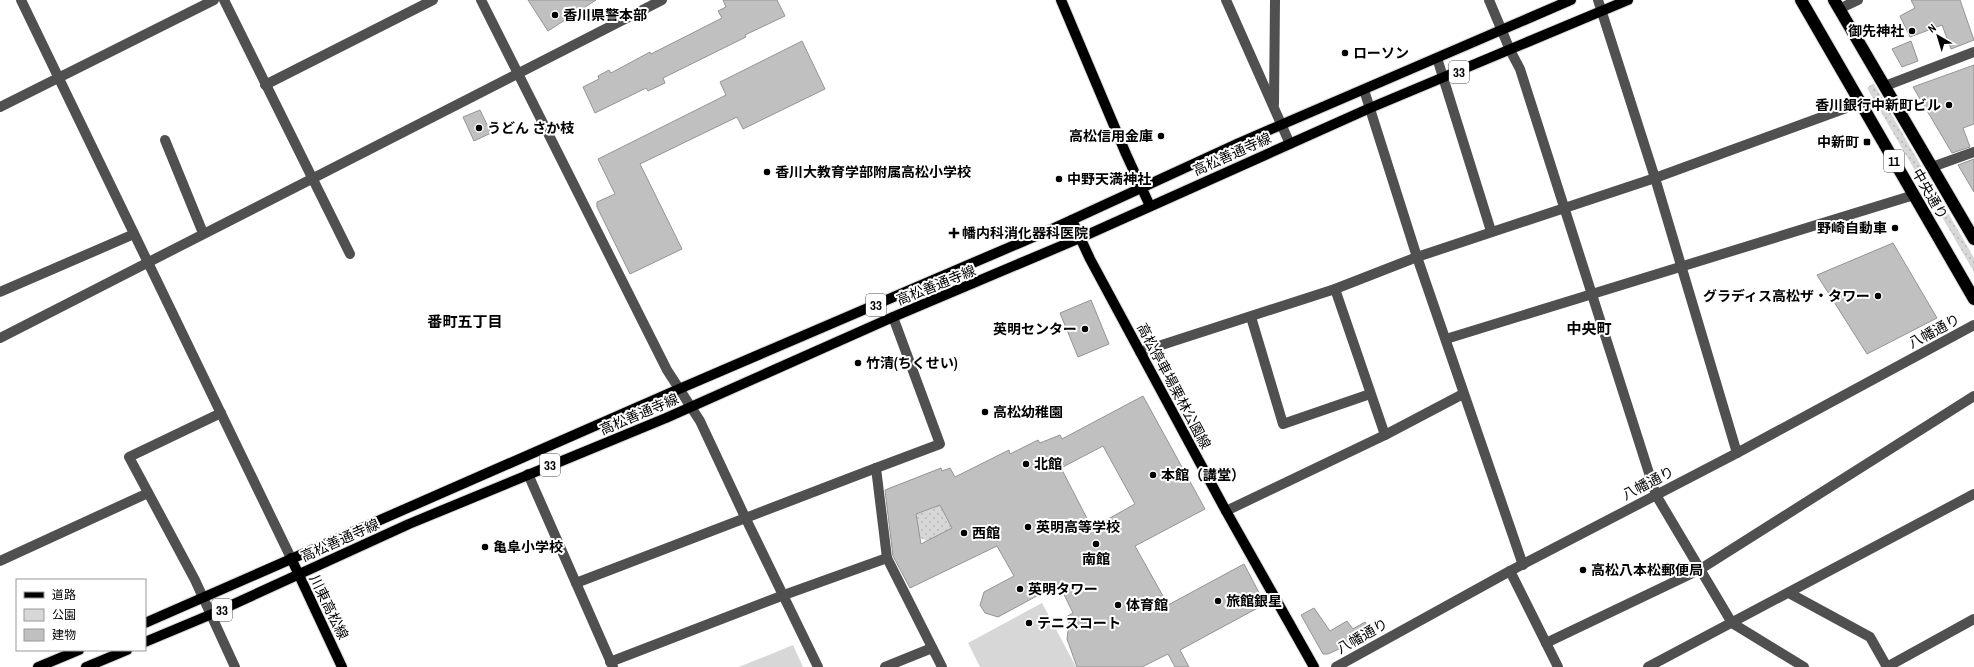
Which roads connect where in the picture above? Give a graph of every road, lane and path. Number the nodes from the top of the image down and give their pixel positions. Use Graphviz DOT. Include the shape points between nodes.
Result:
graph roads {
  1 [pos="22,0"];
  2 [pos="214,0"];
  3 [pos="224,0"];
  4 [pos="433,0"];
  5 [pos="481,0"];
  6 [pos="662,0"];
  7 [pos="1061,0"];
  8 [pos="1226,0"];
  9 [pos="1275,0"];
  10 [pos="1489,0"];
  11 [pos="1571,0"];
  12 [pos="1598,0"];
  13 [pos="1628,0"];
  14 [pos="1801,0"];
  15 [pos="1858,0"];
  16 [pos="1837,4"];
  17 [pos="1603,12"];
  18 [pos="1502,30"];
  19 [pos="1510,50"];
  20 [pos="1974,52"];
  21 [pos="1437,58"];
  22 [pos="518,74"];
  23 [pos="59,78"];
  24 [pos="1443,78"];
  25 [pos="265,85"];
  26 [pos="1885,86"];
  27 [pos="1364,90"];
  28 [pos="1860,103"];
  29 [pos="1274,106"];
  30 [pos="0,107"];
  31 [pos="1370,108"];
  32 [pos="1282,125"];
  33 [pos="165,140"];
  34 [pos="1290,144"];
  35 [pos="1974,152"];
  36 [pos="1932,167"];
  37 [pos="1654,178"];
  38 [pos="312,180"];
  39 [pos="1141,187"];
  40 [pos="1914,195"];
  41 [pos="1150,206"];
  42 [pos="1563,208"];
  43 [pos="1072,220"];
  44 [pos="1491,231"];
  45 [pos="203,233"];
  46 [pos="134,234"];
  47 [pos="1080,238"];
  48 [pos="1974,239"];
  49 [pos="350,254"];
  50 [pos="1417,257"];
  51 [pos="148,262"];
  52 [pos="1680,266"];
  53 [pos="1335,289"];
  54 [pos="0,292"];
  55 [pos="1593,295"];
  56 [pos="1974,299"];
  57 [pos="893,317"];
  58 [pos="1251,317"];
  59 [pos="1974,325"];
  60 [pos="0,338"];
  61 [pos="1446,339"];
  62 [pos="1140,352"];
  63 [pos="679,389"];
  64 [pos="1370,394"];
  65 [pos="1463,394"];
  66 [pos="1974,396"];
  67 [pos="691,407"];
  68 [pos="221,413"];
  69 [pos="1385,435"];
  70 [pos="1737,453"];
  71 [pos="876,468"];
  72 [pos="528,474"];
  73 [pos="148,493"];
  74 [pos="1974,494"];
  75 [pos="1656,495"];
  76 [pos="1226,511"];
  77 [pos="745,517"];
  78 [pos="291,558"];
  79 [pos="887,558"];
  80 [pos="0,561"];
  81 [pos="1523,564"];
  82 [pos="1699,570"];
  83 [pos="1510,572"];
  84 [pos="298,574"];
  85 [pos="576,583"];
  86 [pos="1789,593"];
  87 [pos="784,595"];
  88 [pos="204,597"];
  89 [pos="212,614"];
  90 [pos="146,622"];
  91 [pos="1973,622"];
  92 [pos="1732,623"];
  93 [pos="146,642"];
  94 [pos="1546,643"];
  95 [pos="932,648"];
  96 [pos="77,651"];
  97 [pos="125,651"];
  98 [pos="612,664"];
  99 [pos="1554,666"];
  100 [pos="38,667"];
  101 [pos="86,667"];
  102 [pos="235,667"];
  103 [pos="342,667"];
  104 [pos="818,667"];
  105 [pos="886,667"];
  106 [pos="942,667"];
  107 [pos="1314,667"];
  108 [pos="1336,667"];
  109 [pos="1648,667"];
  110 [pos="1804,667"];
  111 [pos="1887,667"];
  1 -- 23 [label="street"];
  2 -- 23 [label="street"];
  3 -- 25 [label="street"];
  4 -- 25 [label="street"];
  5 -- 22 [label="street"];
  6 -- 22 [label="street"];
  7 -- 39 [label="main road"];
  8 -- 29 [label="street"];
  9 -- 29 [label="street"];
  10 -- 18 [label="street"];
  11 -- 18 [label="main road, 高松善通寺線 / 33"];
  12 -- 17 [label="street"];
  13 -- 17 [label="main road, 高松善通寺線 / 33"];
  14 -- 28 [label="highway, 中央通り / 11"];
  15 -- 16 [label="street"];
  16 -- 26 [label="highway, 中央通り / 11"];
  17 -- 19 [label="main road, 高松善通寺線 / 33"];
  17 -- 37 [label="street"];
  18 -- 19 [label="street"];
  18 -- 21 [label="main road, 高松善通寺線 / 33"];
  19 -- 24 [label="main road, 高松善通寺線 / 33"];
  19 -- 42 [label="street" via="1520,69"];
  20 -- 26 [label="street"];
  21 -- 24 [label="street"];
  21 -- 27 [label="main road, 高松善通寺線 / 33"];
  22 -- 38 [label="street"];
  22 -- 63 [label="street" via="667,370"];
  23 -- 30 [label="street"];
  23 -- 46 [label="street"];
  24 -- 31 [label="main road, 高松善通寺線 / 33"];
  24 -- 44 [label="street"];
  25 -- 38 [label="street"];
  26 -- 36 [label="highway, 中央通り / 11"];
  27 -- 31 [label="street"];
  27 -- 32 [label="main road, 高松善通寺線 / 33"];
  28 -- 37 [label="street"];
  28 -- 40 [label="highway, 中央通り / 11"];
  29 -- 32 [label="street"];
  31 -- 34 [label="main road, 高松善通寺線 / 33"];
  31 -- 50 [label="street"];
  32 -- 34 [label="street"];
  32 -- 39 [label="main road, 高松善通寺線 / 33"];
  33 -- 45 [label="street"];
  34 -- 41 [label="main road, 高松善通寺線 / 33"];
  35 -- 36 [label="street"];
  36 -- 48 [label="highway, 中央通り / 11"];
  37 -- 42 [label="street"];
  37 -- 52 [label="street"];
  38 -- 45 [label="street"];
  38 -- 49 [label="street"];
  39 -- 41 [label="main road"];
  39 -- 43 [label="main road, 高松善通寺線 / 33"];
  40 -- 52 [label="street"];
  40 -- 56 [label="highway, 中央通り / 11"];
  41 -- 47 [label="main road, 高松善通寺線 / 33"];
  42 -- 44 [label="street"];
  42 -- 55 [label="street"];
  43 -- 47 [label="main road, 高松停車場栗林公園線"];
  43 -- 63 [label="main road, 高松善通寺線 / 33"];
  44 -- 50 [label="street"];
  45 -- 51 [label="street"];
  46 -- 51 [label="street"];
  46 -- 54 [label="street"];
  47 -- 57 [label="main road, 高松善通寺線 / 33"];
  47 -- 62 [label="main road, 高松停車場栗林公園線"];
  50 -- 53 [label="street"];
  50 -- 61 [label="street"];
  51 -- 60 [label="street"];
  51 -- 68 [label="street"];
  52 -- 55 [label="street"];
  52 -- 70 [label="street"];
  53 -- 58 [label="street"];
  53 -- 64 [label="street"];
  55 -- 61 [label="street"];
  55 -- 75 [label="street"];
  57 -- 67 [label="main road, 高松善通寺線 / 33"];
  57 -- 71 [label="street" via="940,444"];
  58 -- 62 [label="street"];
  58 -- 64 [label="street" via="1283,424"];
  59 -- 70 [label="street, 八幡通り"];
  61 -- 65 [label="street"];
  62 -- 76 [label="main road, 高松停車場栗林公園線"];
  63 -- 67 [label="street"];
  63 -- 78 [label="main road, 高松善通寺線 / 33"];
  64 -- 69 [label="street"];
  65 -- 69 [label="street"];
  65 -- 81 [label="street"];
  66 -- 82 [label="street"];
  67 -- 72 [label="main road, 高松善通寺線 / 33"];
  67 -- 77 [label="street"];
  68 -- 73 [label="street" via="129,457"];
  68 -- 78 [label="street"];
  69 -- 76 [label="street"];
  70 -- 75 [label="street, 八幡通り"];
  71 -- 77 [label="street"];
  71 -- 79 [label="street"];
  72 -- 84 [label="main road, 高松善通寺線 / 33"];
  72 -- 85 [label="street"];
  73 -- 80 [label="street"];
  73 -- 88 [label="street"];
  74 -- 86 [label="street"];
  75 -- 81 [label="street, 八幡通り"];
  75 -- 82 [label="street"];
  76 -- 107 [label="main road, 高松停車場栗林公園線"];
  77 -- 85 [label="street"];
  77 -- 87 [label="street"];
  78 -- 84 [label="main road, 川東高松線"];
  78 -- 88 [label="main road, 高松善通寺線 / 33"];
  79 -- 87 [label="street"];
  79 -- 95 [label="street"];
  81 -- 83 [label="street, 八幡通り"];
  82 -- 92 [label="street"];
  82 -- 94 [label="street"];
  83 -- 94 [label="street"];
  83 -- 108 [label="street, 八幡通り"];
  84 -- 89 [label="main road, 高松善通寺線 / 33"];
  84 -- 103 [label="main road, 川東高松線"];
  85 -- 98 [label="street"];
  86 -- 92 [label="street"];
  86 -- 111 [label="street" via="1870,637"];
  87 -- 98 [label="street"];
  87 -- 104 [label="street"];
  88 -- 89 [label="street"];
  88 -- 90 [label="main road, 高松善通寺線 / 33"];
  89 -- 93 [label="main road, 高松善通寺線 / 33"];
  89 -- 102 [label="street"];
  91 -- 111 [label="street"];
  92 -- 109 [label="street"];
  92 -- 110 [label="street"];
  94 -- 99 [label="street"];
  95 -- 105 [label="street"];
  95 -- 106 [label="street"];
  96 -- 100 [label="main road"];
  97 -- 101 [label="main road"];
}
